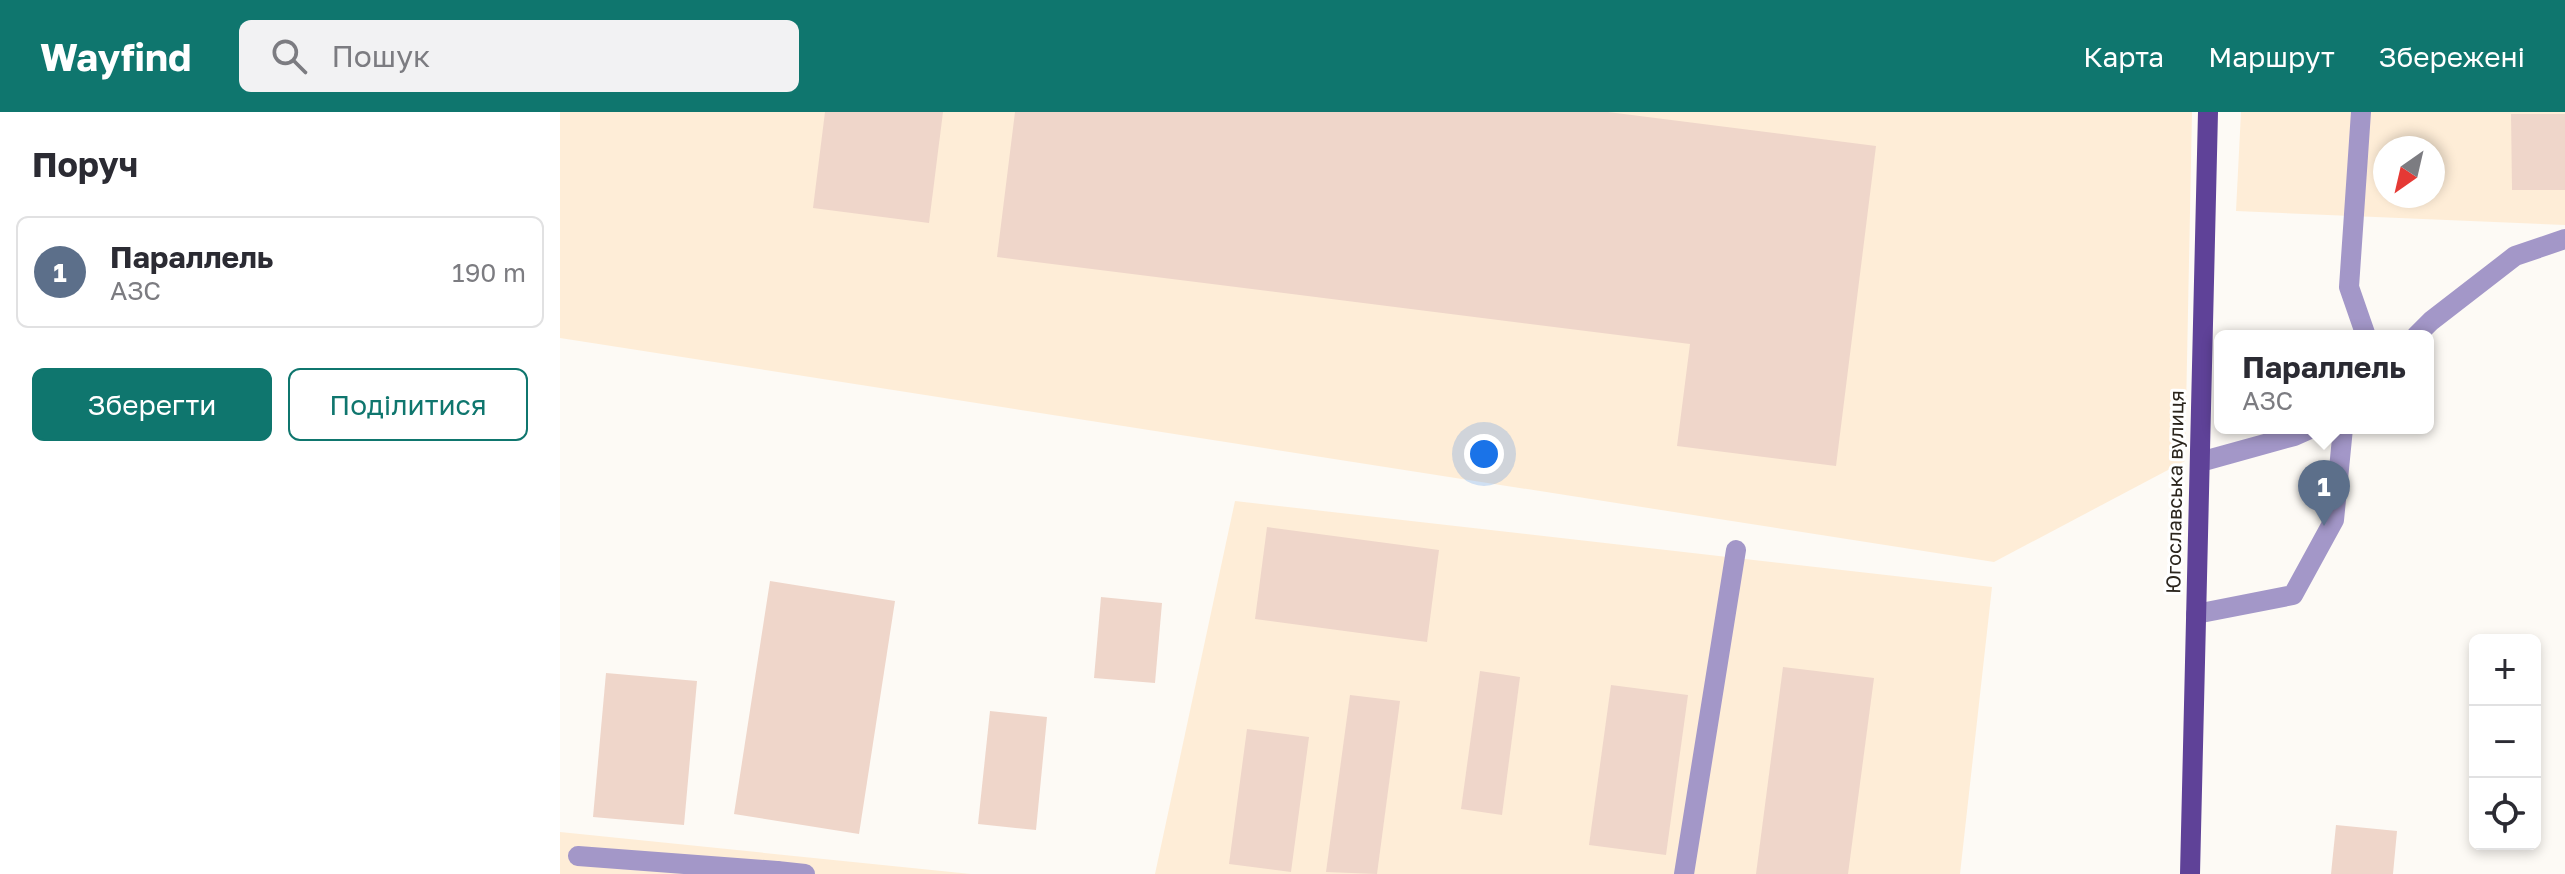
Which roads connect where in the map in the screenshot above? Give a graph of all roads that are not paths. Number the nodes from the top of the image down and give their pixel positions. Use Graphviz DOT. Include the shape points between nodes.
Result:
graph roads {
  1 [pos="2208,112"];
  2 [pos="2361,112"];
  3 [pos="2565,239"];
  4 [pos="2364,330"];
  5 [pos="2422,330"];
  6 [pos="2298,434"];
  7 [pos="2342,434"];
  8 [pos="2200,462"];
  9 [pos="1736,550"];
  10 [pos="2196,614"];
  11 [pos="578,856"];
  12 [pos="777,873"];
  13 [pos="805,874"];
  14 [pos="1684,874"];
  15 [pos="2190,874"];
  1 -- 8 [label="main road, Югославська вулиця"];
  2 -- 4 [label="street" via="2349,287"];
  3 -- 5 [label="street" via="2515,256"];
  6 -- 8 [label="street"];
  7 -- 10 [label="street" via="2334,520 2293,595"];
  8 -- 10 [label="main road, Югославська вулиця"];
  9 -- 14 [label="street"];
  10 -- 15 [label="main road, Югославська вулиця"];
  11 -- 12 [label="street"];
  12 -- 13 [label="street"];
}
